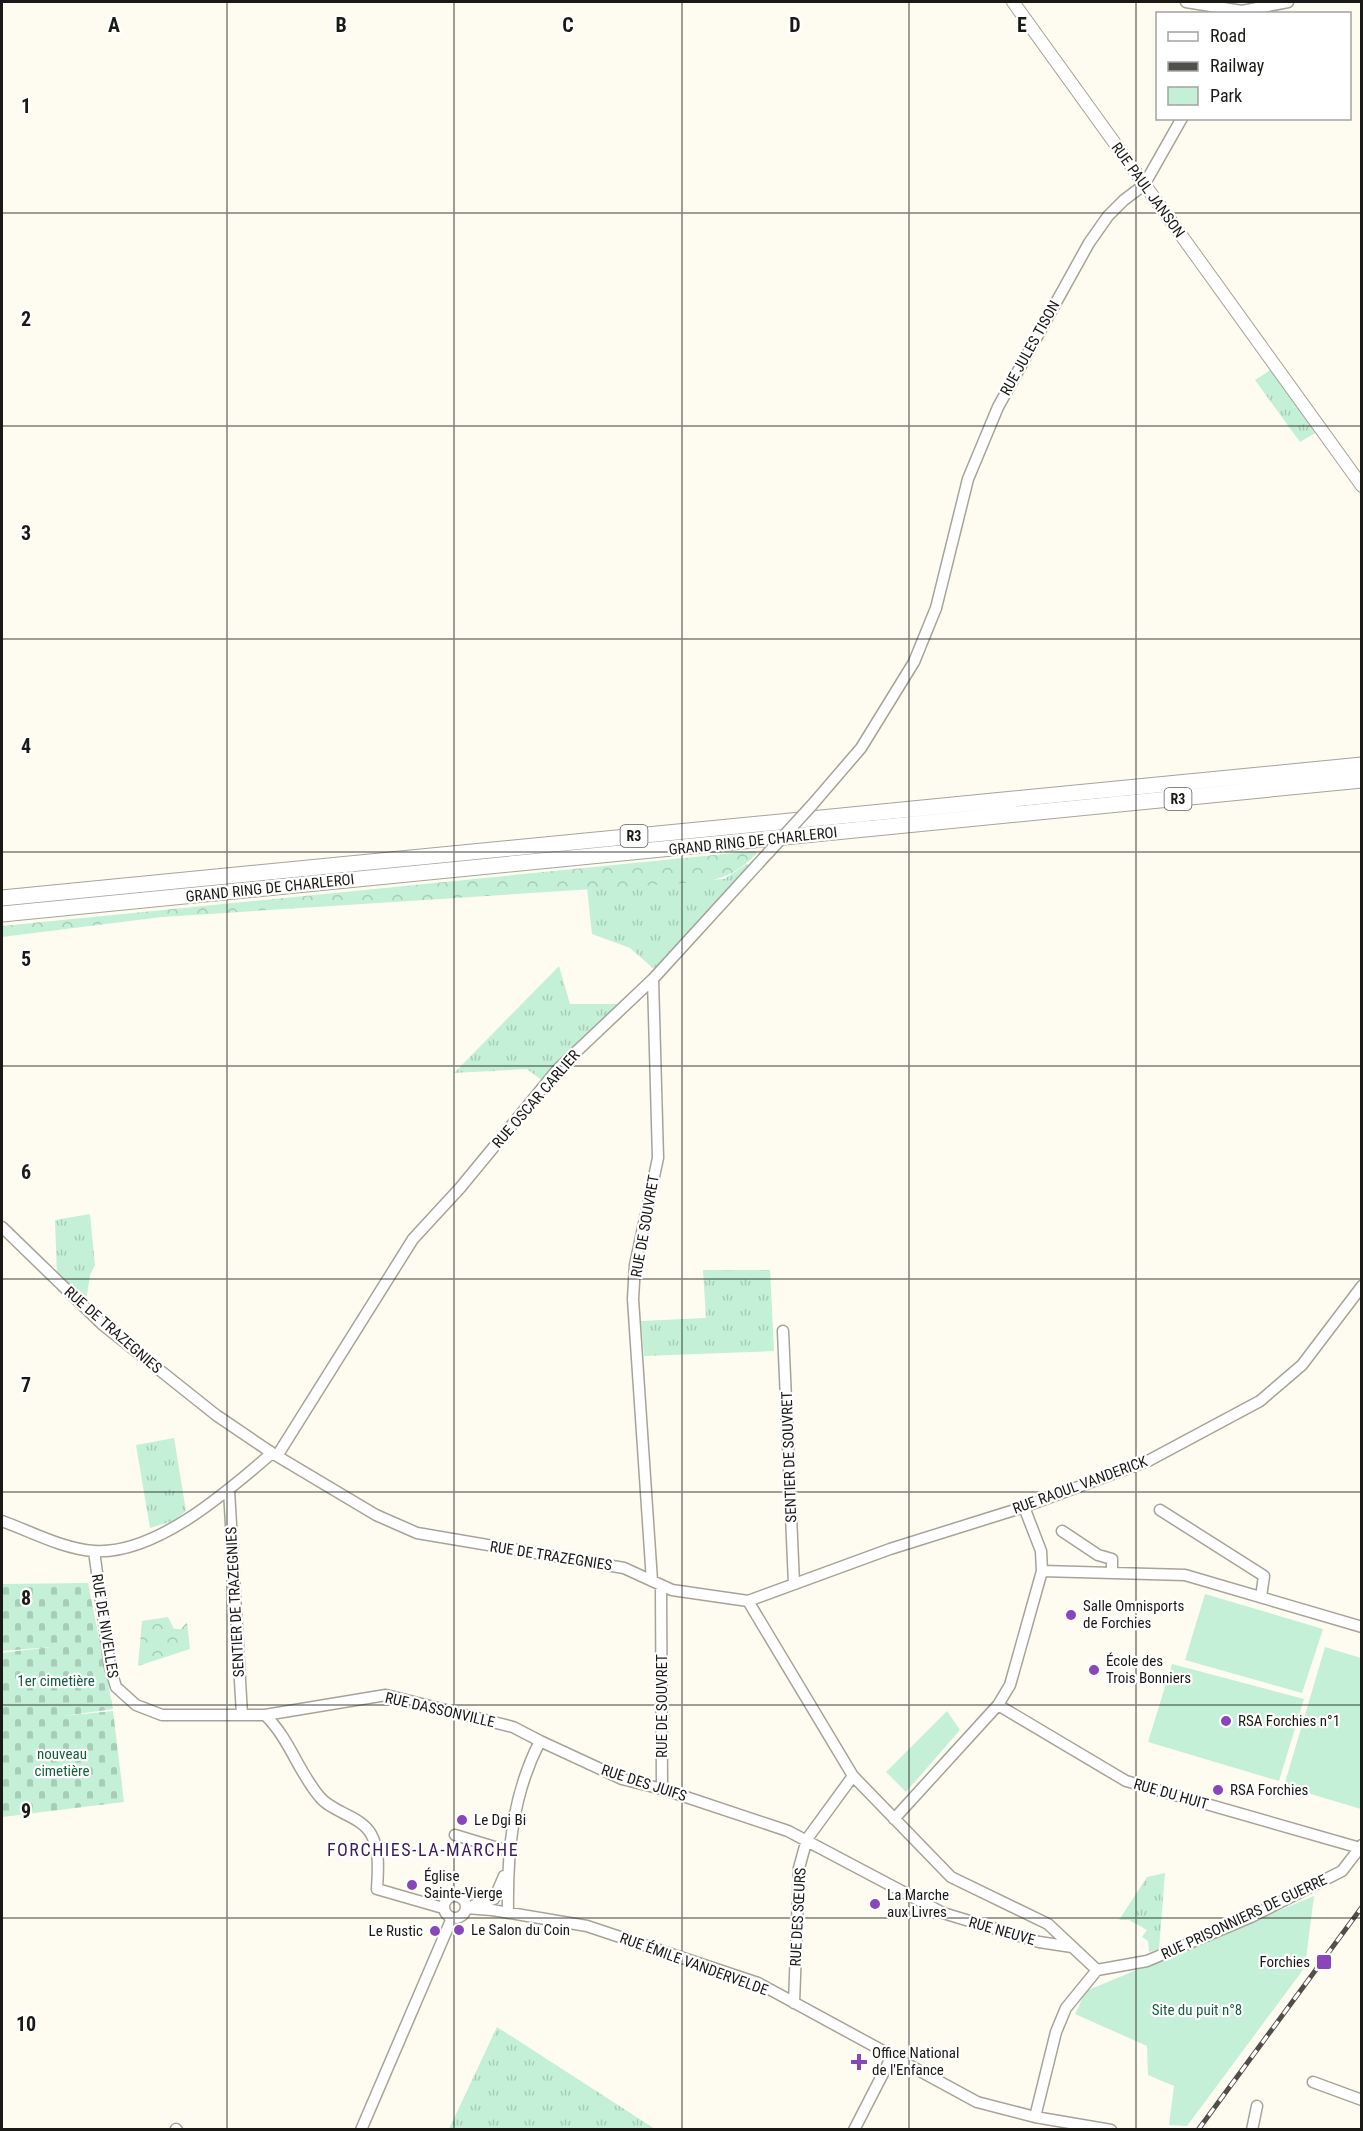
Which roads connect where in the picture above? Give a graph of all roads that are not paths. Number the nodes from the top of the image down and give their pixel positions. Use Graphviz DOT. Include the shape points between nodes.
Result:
graph roads {
  1 [pos="1013,2"];
  2 [pos="1186,2"];
  3 [pos="1281,2"];
  4 [pos="1243,9"];
  5 [pos="1181,120"];
  6 [pos="1144,185"];
  7 [pos="1362,486"];
  8 [pos="861,748"];
  9 [pos="1362,765"];
  10 [pos="1362,780"];
  11 [pos="1326,784"];
  12 [pos="1362,789"];
  13 [pos="2,898"];
  14 [pos="2,915"];
  15 [pos="653,980"];
  16 [pos="2,1227"];
  17 [pos="1362,1286"];
  18 [pos="783,1331"];
  19 [pos="275,1454"];
  20 [pos="229,1490"];
  21 [pos="1024,1507"];
  22 [pos="1161,1510"];
  23 [pos="2,1521"];
  24 [pos="1062,1531"];
  25 [pos="93,1551"];
  26 [pos="1042,1571"];
  27 [pos="1112,1573"];
  28 [pos="656,1584"];
  29 [pos="794,1584"];
  30 [pos="1261,1597"];
  31 [pos="748,1601"];
  32 [pos="1362,1627"];
  33 [pos="998,1705"];
  34 [pos="242,1714"];
  35 [pos="265,1715"];
  36 [pos="540,1741"];
  37 [pos="853,1776"];
  38 [pos="662,1789"];
  39 [pos="894,1819"];
  40 [pos="455,1835"];
  41 [pos="807,1839"];
  42 [pos="1361,1846"];
  43 [pos="508,1851"];
  44 [pos="507,1867"];
  45 [pos="466,1906"];
  46 [pos="443,1908"];
  47 [pos="508,1913"];
  48 [pos="452,1918"];
  49 [pos="1072,1947"];
  50 [pos="1097,1970"];
  51 [pos="794,2003"];
  52 [pos="892,2056"];
  53 [pos="1312,2082"];
  54 [pos="1362,2100"];
  55 [pos="1257,2106"];
  56 [pos="1035,2117"];
  57 [pos="361,2130"];
  58 [pos="854,2130"];
  59 [pos="1111,2130"];
  60 [pos="1252,2130"];
  1 -- 6 [label="main road, RUE PAUL JANSON"];
  2 -- 4 [label="street"];
  3 -- 4 [label="street"];
  5 -- 6 [label="street, RUE JULES TISON"];
  6 -- 7 [label="main road, RUE PAUL JANSON"];
  6 -- 8 [label="street, RUE JULES TISON" via="1108,216 1089,243 998,407 968,479 936,608 914,662"];
  8 -- 15 [label="street, RUE OSCAR CARLIER, bridge"];
  9 -- 13 [label="highway, GRAND RING DE CHARLEROI / R3"];
  10 -- 11 [label="highway, GRAND RING DE CHARLEROI / R3"];
  11 -- 12 [label="highway" via="1346,790"];
  11 -- 14 [label="highway, GRAND RING DE CHARLEROI / R3"];
  15 -- 19 [label="street, RUE OSCAR CARLIER" via="558,1069 413,1239"];
  15 -- 28 [label="street, RUE DE SOUVRET" via="658,1158 635,1265 633,1299"];
  16 -- 19 [label="street, RUE DE TRAZEGNIES" via="103,1325 216,1415"];
  17 -- 21 [label="street, RUE RAOUL VANDERICK" via="1302,1365 1260,1401 1148,1461"];
  18 -- 29 [label="street, SENTIER DE SOUVRET"];
  19 -- 20 [label="street, RUE OSCAR CARLIER"];
  19 -- 28 [label="street, RUE DE TRAZEGNIES" via="394,1525 417,1533 624,1568"];
  20 -- 25 [label="street, RUE OSCAR CARLIER" via="174,1528 123,1547"];
  20 -- 34 [label="street, SENTIER DE TRAZEGNIES"];
  21 -- 26 [label="street" via="1041,1551"];
  21 -- 29 [label="street, RUE RAOUL VANDERICK"];
  22 -- 30 [label="street" via="1264,1576"];
  23 -- 25 [label="street"];
  24 -- 27 [label="street" via="1098,1555 1112,1559"];
  25 -- 34 [label="street, RUE DE NIVELLES" via="116,1687 136,1705 162,1715"];
  26 -- 27 [label="street"];
  26 -- 33 [label="street" via="1010,1685"];
  27 -- 30 [label="street" via="1185,1575"];
  28 -- 31 [label="street, RUE DE TRAZEGNIES"];
  28 -- 38 [label="street, RUE DE SOUVRET"];
  29 -- 31 [label="street, RUE RAOUL VANDERICK"];
  30 -- 32 [label="street"];
  31 -- 37 [label="street"];
  33 -- 39 [label="street"];
  33 -- 42 [label="street, RUE DU HUIT" via="1126,1781"];
  34 -- 35 [label="street, RUE DE NIVELLES"];
  35 -- 36 [label="street, RUE DASSONVILLE" via="386,1695 513,1728"];
  35 -- 46 [label="street" via="279,1729 319,1797 370,1833 378,1860 377,1889"];
  36 -- 38 [label="street, RUE DES JUIFS" via="622,1779"];
  36 -- 43 [label="street" via="517,1799"];
  37 -- 39 [label="street"];
  37 -- 41 [label="street, RUE DES SŒURS"];
  38 -- 41 [label="street, RUE DES JUIFS"];
  39 -- 49 [label="street" via="951,1876 1047,1924"];
  40 -- 43 [label="street"];
  41 -- 49 [label="street, RUE NEUVE" via="943,1913 1039,1942"];
  41 -- 51 [label="street, RUE DES SŒURS" via="799,1868"];
  42 -- 50 [label="street, RUE PRISONNIERS DE GUERRE" via="1342,1871 1251,1917 1147,1960"];
  43 -- 44 [label="street"];
  44 -- 45 [label="street" via="494,1899"];
  44 -- 47 [label="street"];
  45 -- 46 [label="street" via="462,1898 453,1896"];
  45 -- 47 [label="street, RUE ÉMILE VANDERVELDE"];
  45 -- 48 [label="street" via="464,1914"];
  46 -- 48 [label="street"];
  47 -- 51 [label="street, RUE ÉMILE VANDERVELDE" via="587,1926 758,1983"];
  48 -- 57 [label="street"];
  49 -- 50 [label="street"];
  50 -- 56 [label="street" via="1066,2008 1056,2032"];
  51 -- 52 [label="street, RUE ÉMILE VANDERVELDE"];
  52 -- 56 [label="street, RUE ÉMILE VANDERVELDE" via="977,2102"];
  52 -- 58 [label="street"];
  53 -- 54 [label="street"];
  55 -- 60 [label="street"];
  56 -- 59 [label="street, RUE ÉMILE VANDERVELDE"];
}
